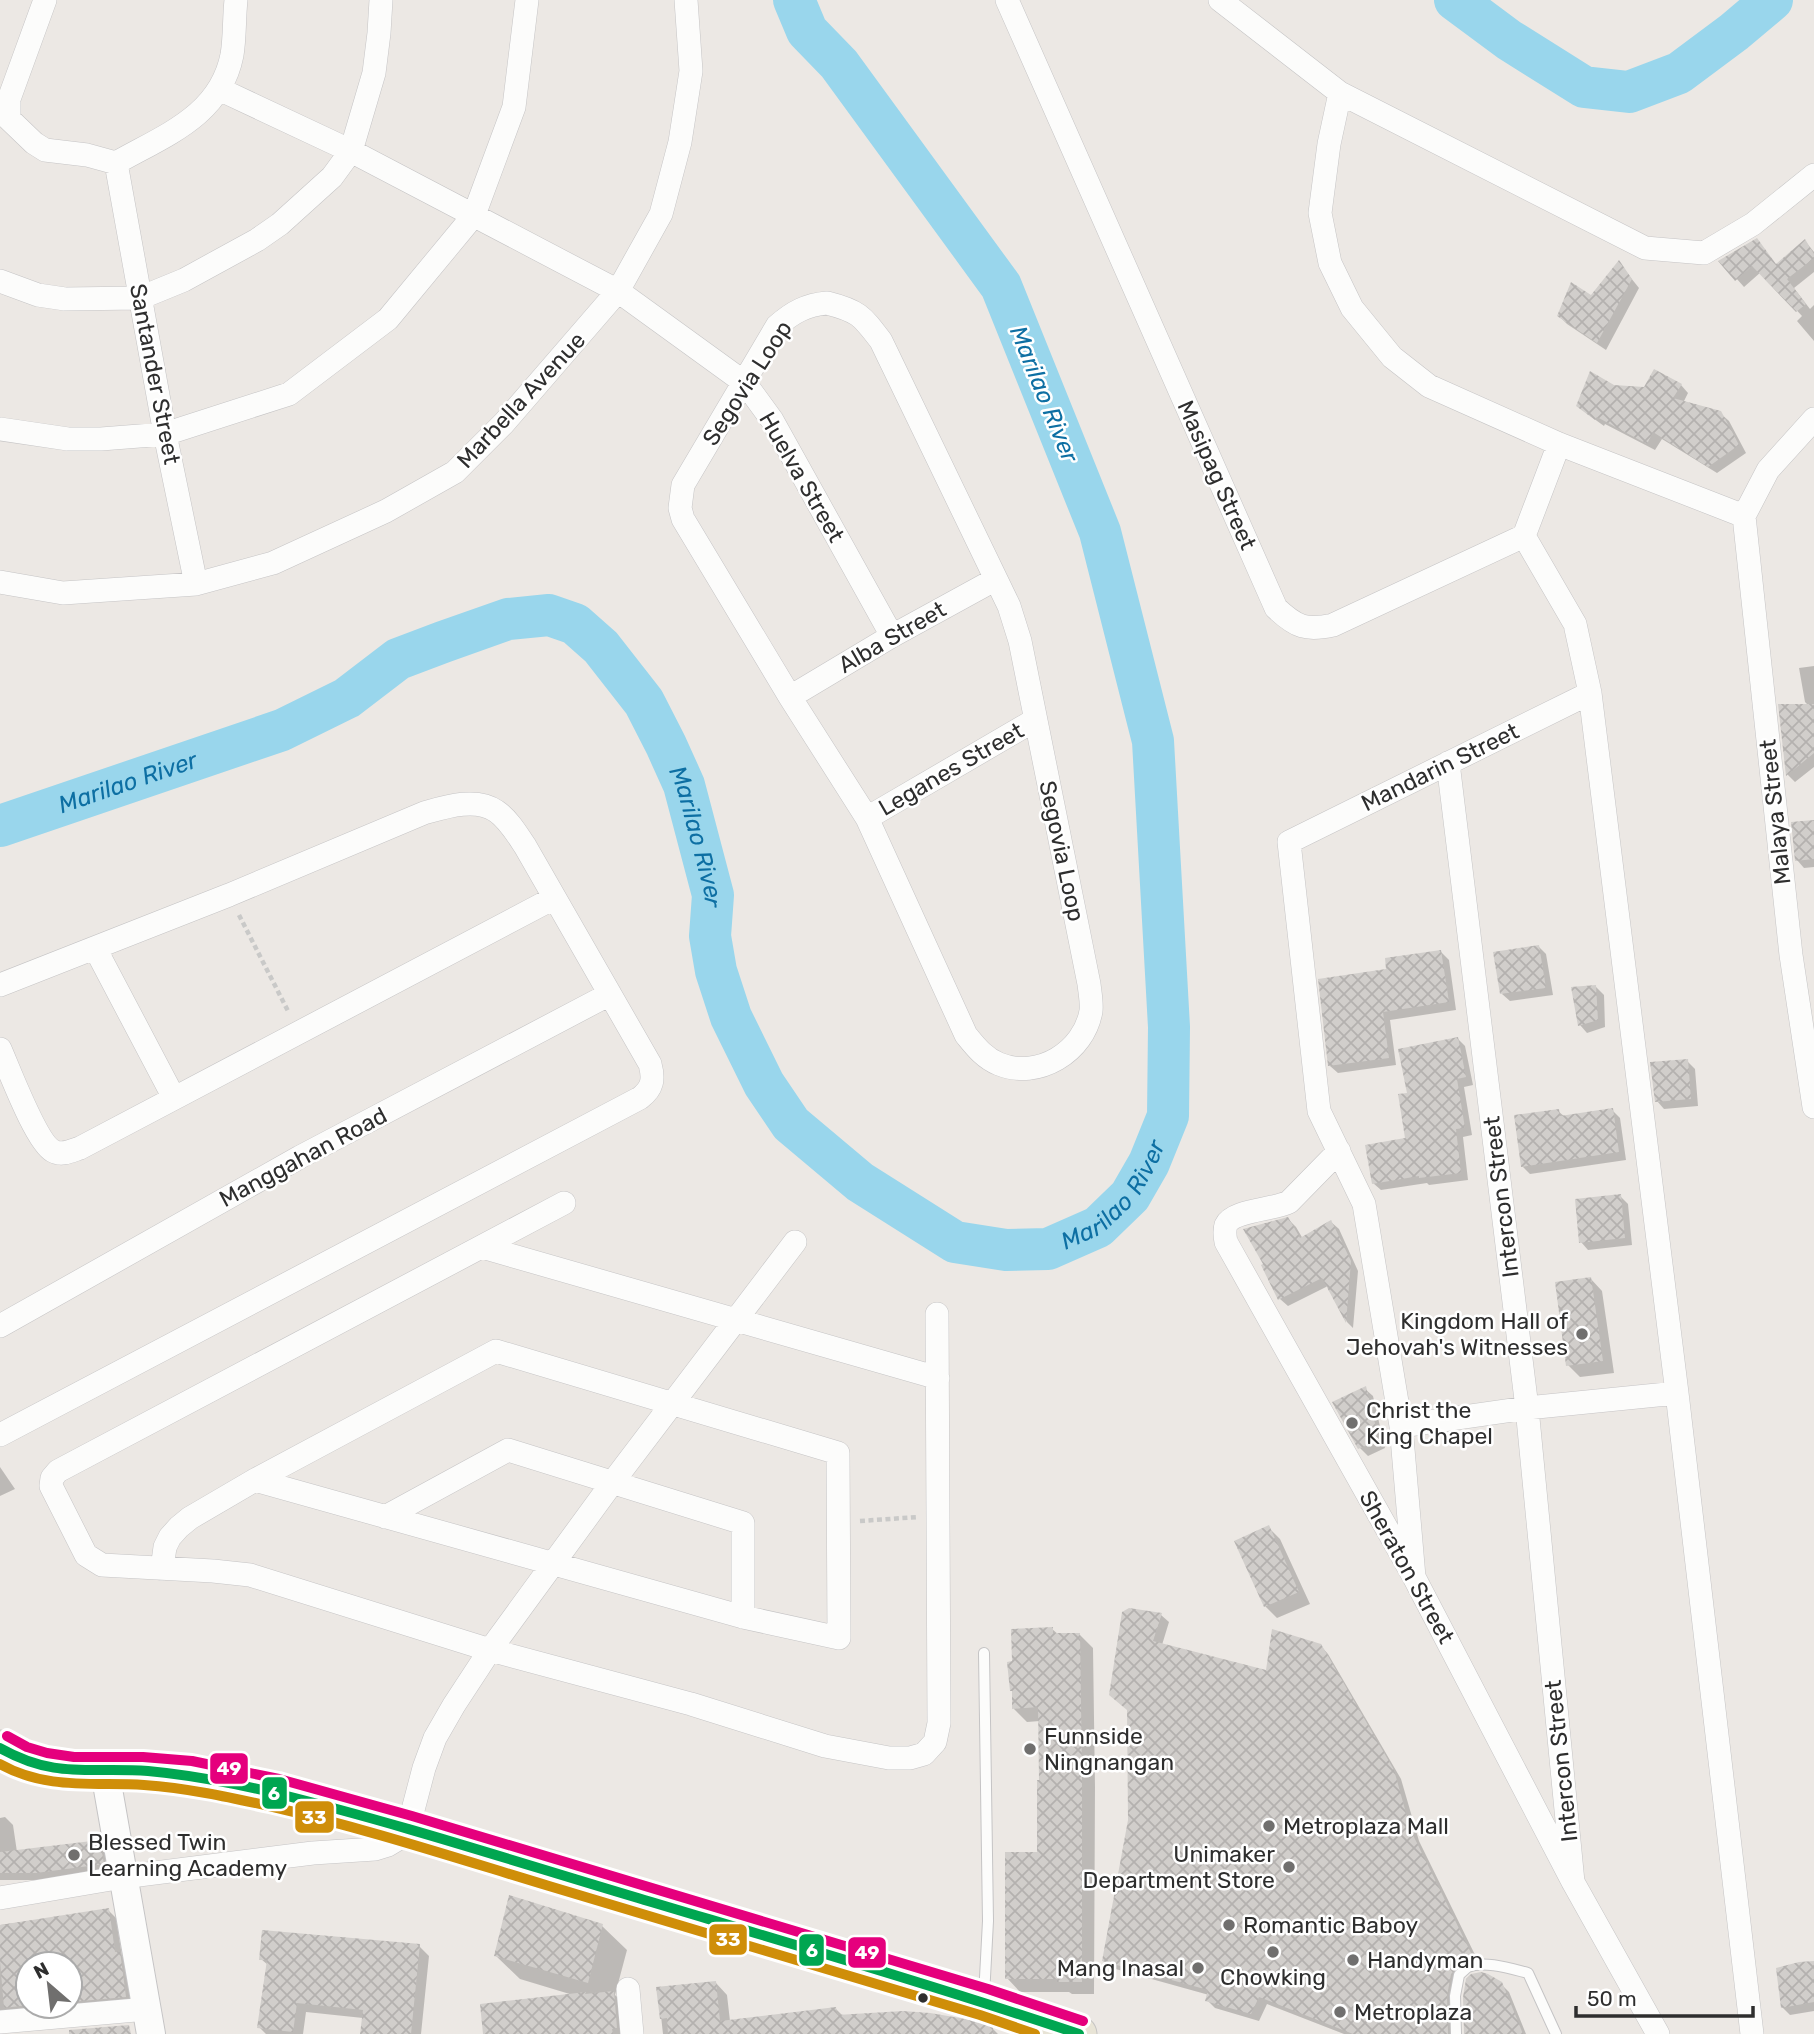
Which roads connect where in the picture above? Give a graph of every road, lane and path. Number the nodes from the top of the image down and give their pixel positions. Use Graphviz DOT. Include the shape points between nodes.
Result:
graph roads {
  1 [pos="45,0"];
  2 [pos="236,0"];
  3 [pos="381,0"];
  4 [pos="527,0"];
  5 [pos="686,0"];
  6 [pos="1007,0"];
  7 [pos="1220,0"];
  8 [pos="219,89"];
  9 [pos="1340,93"];
  10 [pos="351,151"];
  11 [pos="116,163"];
  12 [pos="1814,175"];
  13 [pos="474,215"];
  14 [pos="0,281"];
  15 [pos="618,291"];
  16 [pos="140,298"];
  17 [pos="745,383"];
  18 [pos="1814,419"];
  19 [pos="0,429"];
  20 [pos="165,434"];
  21 [pos="1559,444"];
  22 [pos="1744,516"];
  23 [pos="1524,536"];
  24 [pos="996,579"];
  25 [pos="0,582"];
  26 [pos="196,584"];
  27 [pos="892,636"];
  28 [pos="1590,693"];
  29 [pos="790,698"];
  30 [pos="1035,720"];
  31 [pos="1448,763"];
  32 [pos="867,818"];
  33 [pos="229,895"];
  34 [pos="554,898"];
  35 [pos="95,948"];
  36 [pos="0,985"];
  37 [pos="610,994"];
  38 [pos="299,1032"];
  39 [pos="0,1049"];
  40 [pos="174,1098"];
  41 [pos="1814,1107"];
  42 [pos="1339,1151"];
  43 [pos="564,1203"];
  44 [pos="795,1242"];
  45 [pos="482,1247"];
  46 [pos="937,1314"];
  47 [pos="736,1320"];
  48 [pos="0,1326"];
  49 [pos="937,1378"];
  50 [pos="1677,1393"];
  51 [pos="673,1404"];
  52 [pos="1527,1408"];
  53 [pos="1401,1426"];
  54 [pos="0,1435"];
  55 [pos="256,1480"];
  56 [pos="612,1483"];
  57 [pos="939,1515"];
  58 [pos="385,1517"];
  59 [pos="839,1523"];
  60 [pos="553,1564"];
  61 [pos="162,1569"];
  62 [pos="1414,1577"];
  63 [pos="743,1617"];
  64 [pos="490,1650"];
  65 [pos="984,1653"];
  66 [pos="0,1748"];
  67 [pos="105,1772"];
  68 [pos="408,1829"];
  69 [pos="123,1877"];
  70 [pos="1573,1882"];
  71 [pos="0,1898"];
  72 [pos="628,1989"];
  73 [pos="984,2002"];
  74 [pos="149,2021"];
  75 [pos="0,2022"];
  76 [pos="632,2034"];
  77 [pos="1079,2034"];
  78 [pos="1456,2034"];
  79 [pos="1556,2034"];
  80 [pos="1658,2034"];
  81 [pos="1752,2034"];
  1 -- 11 [label="street" via="9,99 9,119 46,150"];
  2 -- 8 [label="street" via="232,55"];
  3 -- 10 [label="street" via="374,73"];
  4 -- 13 [label="street" via="513,107"];
  5 -- 15 [label="street, Marbella Avenue" via="691,71 680,142 661,214"];
  6 -- 23 [label="street, Masipag Street" via="1276,608 1292,623 1314,629 1333,625"];
  7 -- 9 [label="street"];
  8 -- 10 [label="street, Huelva Street"];
  8 -- 11 [label="street" via="187,124"];
  9 -- 12 [label="street" via="1645,248 1704,253 1753,224"];
  9 -- 21 [label="street" via="1320,213 1330,263 1352,308 1392,357 1429,386"];
  10 -- 13 [label="street, Huelva Street"];
  10 -- 16 [label="street" via="332,177 280,224 184,281"];
  11 -- 16 [label="street, Santander Street"];
  13 -- 15 [label="street, Huelva Street"];
  13 -- 20 [label="street" via="388,319 289,394"];
  14 -- 16 [label="street" via="65,299"];
  15 -- 17 [label="street, Huelva Street"];
  15 -- 26 [label="street, Marbella Avenue" via="504,423 455,472 386,511 273,563"];
  16 -- 20 [label="street, Santander Street"];
  17 -- 24 [label="street, Segovia Loop" via="778,326 794,312 827,303 862,316 881,341"];
  17 -- 27 [label="street, Huelva Street" via="772,420"];
  17 -- 29 [label="street, Segovia Loop" via="683,485 680,508"];
  18 -- 22 [label="street" via="1768,470"];
  19 -- 20 [label="street" via="68,439"];
  20 -- 26 [label="street, Santander Street"];
  21 -- 22 [label="street"];
  21 -- 23 [label="street"];
  22 -- 41 [label="street, Malaya Street" via="1791,955"];
  23 -- 28 [label="street" via="1575,624"];
  24 -- 27 [label="street, Alba Street"];
  24 -- 30 [label="street, Segovia Loop" via="1020,641"];
  25 -- 26 [label="street, Marbella Avenue" via="63,593"];
  27 -- 29 [label="street, Alba Street"];
  28 -- 31 [label="street, Mandarin Street"];
  28 -- 50 [label="street"];
  29 -- 32 [label="street, Segovia Loop"];
  30 -- 32 [label="street, Leganes Street"];
  30 -- 32 [label="street, Segovia Loop" via="1091,1009 1086,1029 1073,1048 1049,1064 1023,1069 999,1064 981,1053 966,1035"];
  31 -- 42 [label="street, Mandarin Street" via="1289,842 1319,1111"];
  31 -- 52 [label="street, Intercon Street"];
  33 -- 34 [label="street" via="454,804 495,810 525,846"];
  33 -- 35 [label="street"];
  33 -- 38 [label="path"];
  34 -- 37 [label="street"];
  34 -- 38 [label="street"];
  35 -- 36 [label="street"];
  35 -- 40 [label="street"];
  37 -- 48 [label="street, Manggahan Road" via="300,1157"];
  37 -- 54 [label="street" via="650,1064 653,1083 640,1098"];
  38 -- 40 [label="street"];
  39 -- 40 [label="street" via="27,1112 44,1142 57,1153 80,1149"];
  42 -- 53 [label="street" via="1364,1204"];
  42 -- 62 [label="street, Sheraton Street" via="1289,1202 1233,1217 1227,1224 1226,1242"];
  43 -- 45 [label="street"];
  44 -- 47 [label="street"];
  45 -- 47 [label="street"];
  45 -- 61 [label="street" via="51,1478 55,1495 93,1561"];
  46 -- 49 [label="street"];
  47 -- 49 [label="street"];
  47 -- 51 [label="street"];
  49 -- 57 [label="street"];
  50 -- 52 [label="street"];
  50 -- 81 [label="street"];
  51 -- 55 [label="street" via="496,1352"];
  51 -- 56 [label="street"];
  51 -- 59 [label="street" via="838,1453"];
  52 -- 53 [label="street"];
  52 -- 70 [label="street, Intercon Street"];
  53 -- 62 [label="street"];
  55 -- 58 [label="street"];
  55 -- 61 [label="street" via="179,1527 170,1537"];
  56 -- 58 [label="street" via="508,1450"];
  56 -- 60 [label="street"];
  56 -- 63 [label="street" via="743,1523"];
  57 -- 59 [label="path"];
  57 -- 64 [label="street" via="939,1723 935,1742 924,1754 889,1758 825,1746"];
  58 -- 60 [label="street"];
  59 -- 63 [label="street" via="839,1638"];
  60 -- 63 [label="street"];
  60 -- 64 [label="street"];
  61 -- 64 [label="street" via="250,1575"];
  62 -- 70 [label="street, Sheraton Street"];
  64 -- 68 [label="street" via="435,1738"];
  65 -- 73 [label="lane" via="988,1921"];
  66 -- 67 [label="main road" via="44,1768"];
  67 -- 68 [label="main road" via="191,1775"];
  67 -- 69 [label="street"];
  68 -- 69 [label="street" via="375,1849"];
  68 -- 73 [label="main road"];
  69 -- 71 [label="street"];
  69 -- 74 [label="street"];
  70 -- 80 [label="street, Sheraton Street"];
  72 -- 76 [label="street"];
  73 -- 77 [label="main road"];
  74 -- 75 [label="street"];
  78 -- 79 [label="lane" via="1459,1975 1469,1966 1490,1965 1528,1973"];
}
